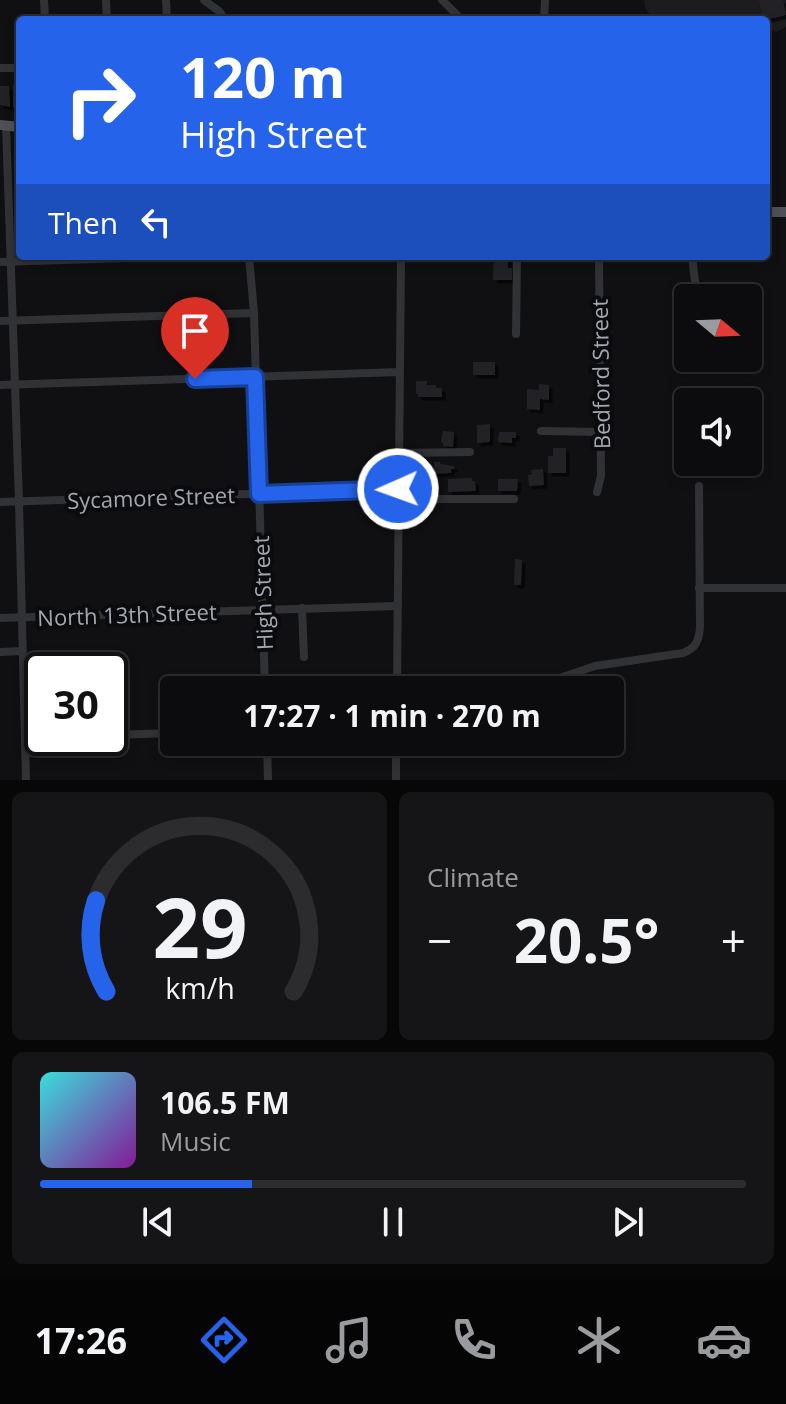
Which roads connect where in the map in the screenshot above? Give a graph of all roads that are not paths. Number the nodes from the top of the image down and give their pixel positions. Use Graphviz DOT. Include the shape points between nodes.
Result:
graph roads {
  1 [pos="204,0"];
  2 [pos="442,0"];
  3 [pos="222,16"];
  4 [pos="458,16"];
  5 [pos="3,125"];
  6 [pos="4,202"];
  7 [pos="67,260"];
  8 [pos="249,260"];
  9 [pos="401,260"];
  10 [pos="517,260"];
  11 [pos="599,260"];
  12 [pos="692,260"];
  13 [pos="5,262"];
  14 [pos="695,284"];
  15 [pos="254,313"];
  16 [pos="0,321"];
  17 [pos="13,321"];
  18 [pos="516,334"];
  19 [pos="400,372"];
  20 [pos="255,377"];
  21 [pos="0,385"];
  22 [pos="15,385"];
  23 [pos="541,431"];
  24 [pos="601,432"];
  25 [pos="470,452"];
  26 [pos="399,453"];
  27 [pos="699,486"];
  28 [pos="597,492"];
  29 [pos="259,494"];
  30 [pos="398,494"];
  31 [pos="514,499"];
  32 [pos="19,501"];
  33 [pos="0,502"];
  34 [pos="699,588"];
  35 [pos="786,588"];
  36 [pos="398,606"];
  37 [pos="302,608"];
  38 [pos="263,610"];
  39 [pos="22,617"];
  40 [pos="0,618"];
  41 [pos="22,651"];
  42 [pos="0,652"];
  43 [pos="304,657"];
  44 [pos="265,676"];
  45 [pos="397,676"];
  46 [pos="566,676"];
  47 [pos="24,708"];
  48 [pos="160,733"];
  49 [pos="128,734"];
  50 [pos="25,756"];
  51 [pos="267,756"];
  52 [pos="396,756"];
  53 [pos="26,780"];
  54 [pos="268,780"];
  55 [pos="396,780"];
  1 -- 3 [label="street"];
  2 -- 4 [label="street"];
  5 -- 6 [label="street"];
  6 -- 13 [label="street"];
  7 -- 13 [label="street"];
  8 -- 15 [label="street, High Street"];
  9 -- 19 [label="street"];
  10 -- 18 [label="street"];
  11 -- 24 [label="street, Bedford Street"];
  12 -- 14 [label="street"];
  13 -- 17 [label="street"];
  15 -- 17 [label="street"];
  15 -- 20 [label="street, High Street"];
  16 -- 17 [label="street"];
  17 -- 22 [label="street"];
  19 -- 20 [label="street"];
  19 -- 26 [label="street"];
  20 -- 22 [label="street"];
  20 -- 29 [label="street, High Street"];
  21 -- 22 [label="street"];
  22 -- 32 [label="street"];
  23 -- 24 [label="street"];
  24 -- 28 [label="street, Bedford Street"];
  25 -- 26 [label="street"];
  26 -- 30 [label="street"];
  27 -- 34 [label="street"];
  29 -- 30 [label="street, Sycamore Street"];
  29 -- 32 [label="street, Sycamore Street"];
  29 -- 38 [label="street, High Street"];
  30 -- 31 [label="street, Sycamore Street"];
  30 -- 36 [label="street"];
  32 -- 33 [label="street, Sycamore Street"];
  32 -- 39 [label="street"];
  34 -- 35 [label="street"];
  34 -- 46 [label="street" via="696,645 683,653 595,666"];
  36 -- 37 [label="street, North 13th Street"];
  36 -- 45 [label="street"];
  37 -- 38 [label="street, North 13th Street"];
  37 -- 43 [label="street"];
  38 -- 39 [label="street, North 13th Street"];
  38 -- 44 [label="street, High Street"];
  39 -- 40 [label="street, North 13th Street"];
  39 -- 41 [label="street"];
  41 -- 42 [label="street"];
  41 -- 47 [label="street"];
  48 -- 49 [label="street"];
  50 -- 53 [label="street"];
  51 -- 54 [label="street"];
  52 -- 55 [label="street"];
}
